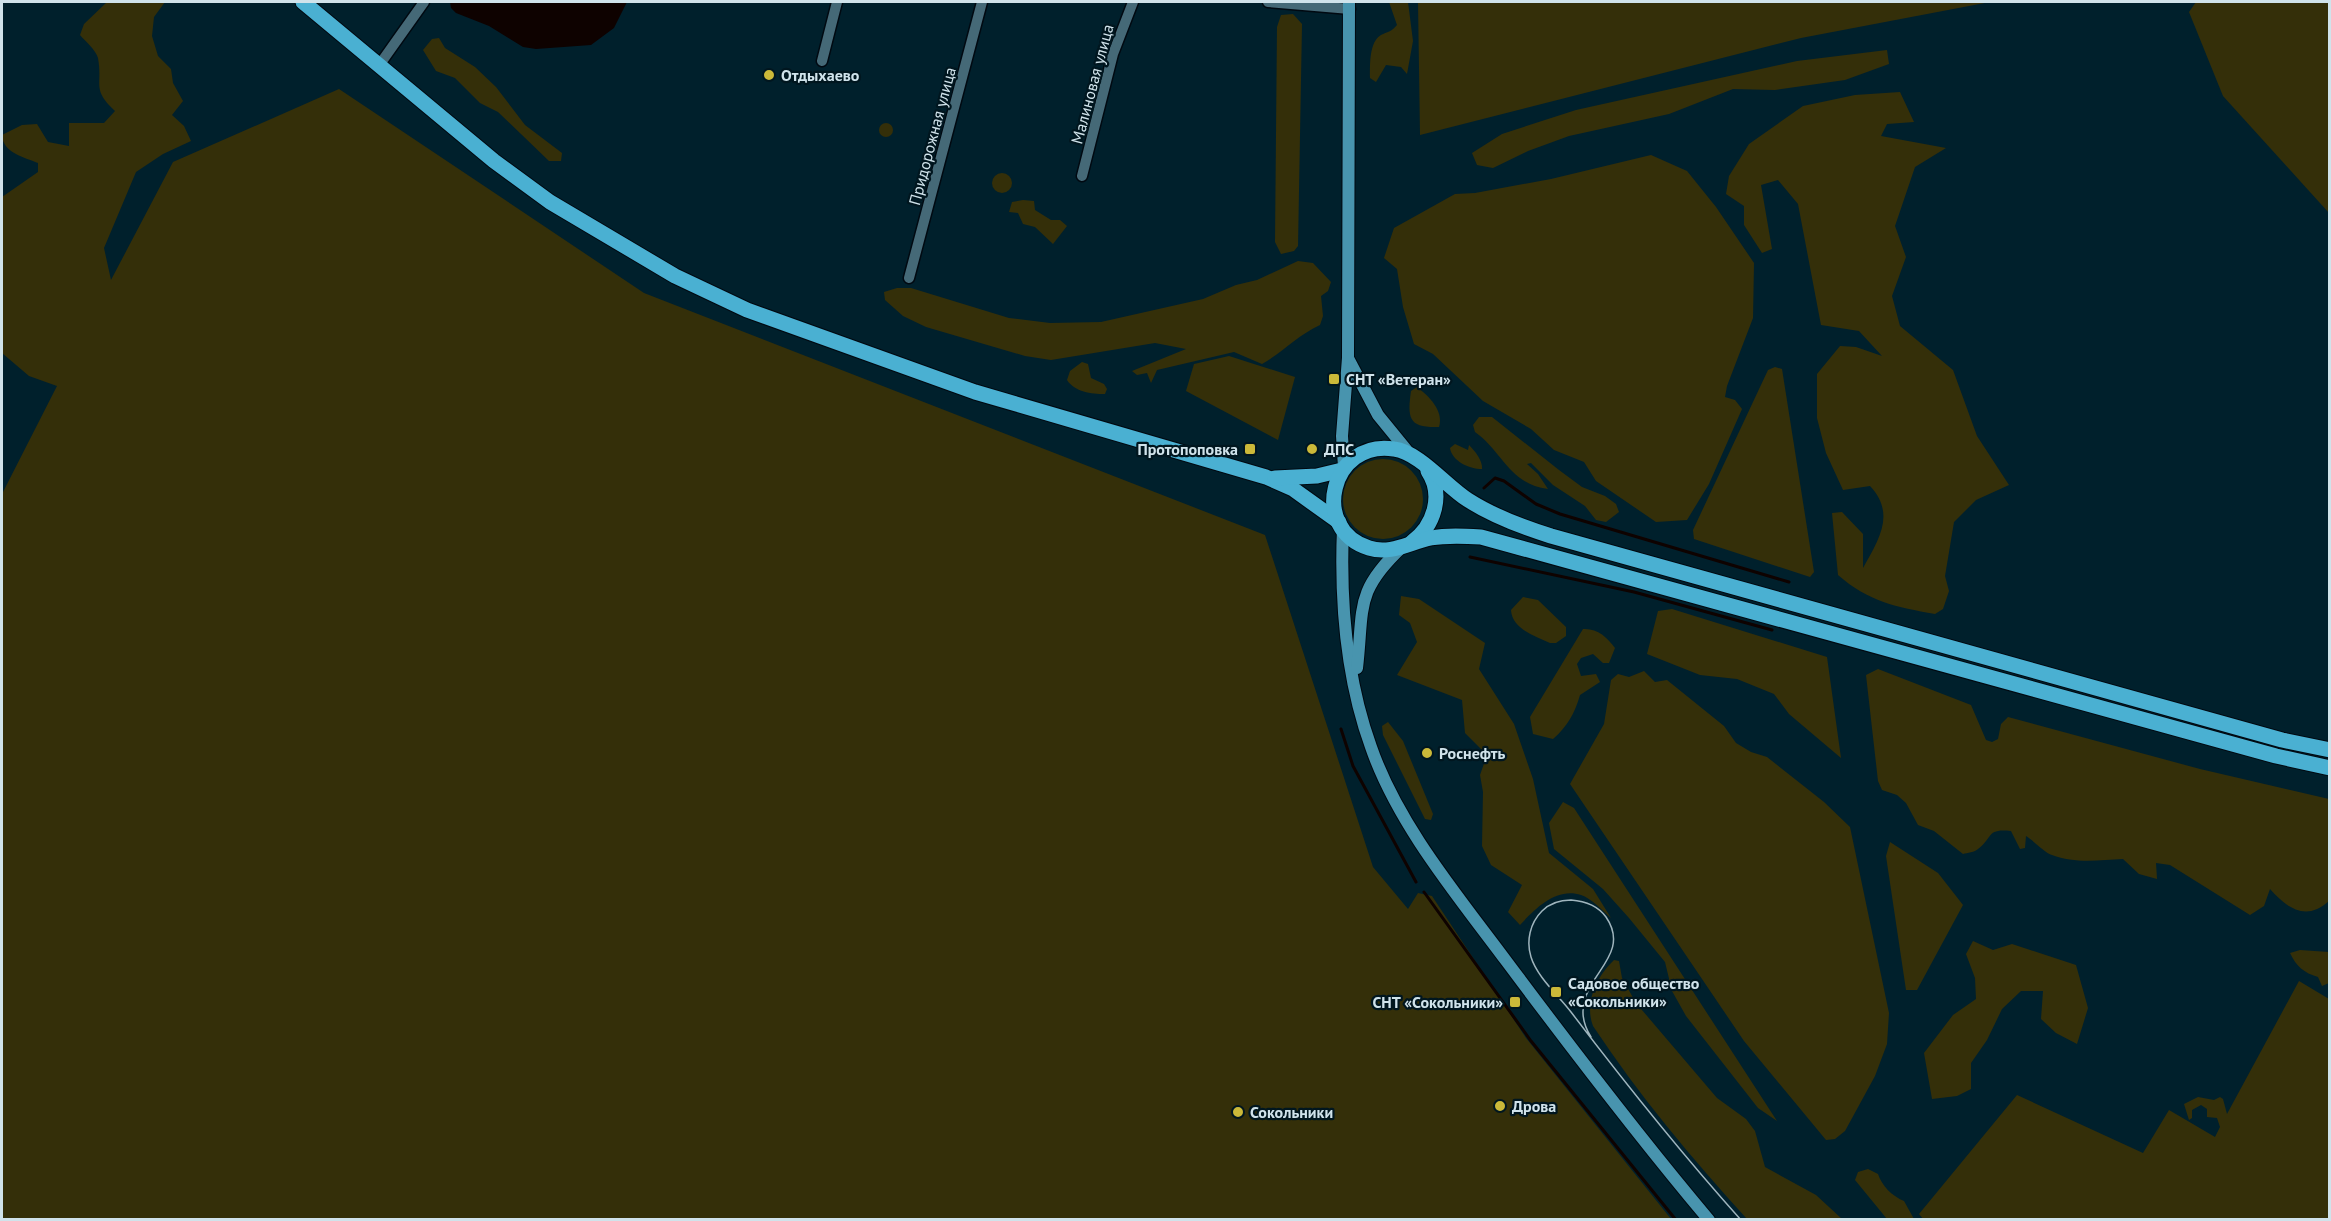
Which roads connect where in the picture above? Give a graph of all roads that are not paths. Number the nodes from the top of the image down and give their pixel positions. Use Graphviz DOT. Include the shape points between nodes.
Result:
graph roads {
  1 [pos="303,2"];
  2 [pos="424,2"];
  3 [pos="837,2"];
  4 [pos="982,2"];
  5 [pos="1133,2"];
  6 [pos="1268,2"];
  7 [pos="1350,5"];
  8 [pos="822,61"];
  9 [pos="380,64"];
  10 [pos="1082,177"];
  11 [pos="909,278"];
  12 [pos="1348,358"];
  13 [pos="1416,459"];
  14 [pos="1343,469"];
  15 [pos="1266,477"];
  16 [pos="1341,525"];
  17 [pos="1406,546"];
  18 [pos="1355,690"];
  19 [pos="2330,750"];
  20 [pos="2330,768"];
  21 [pos="1709,1220"];
  1 -- 9 [label="highway"];
  2 -- 9 [label="street"];
  3 -- 8 [label="street"];
  4 -- 11 [label="street, Придорожная улица"];
  5 -- 10 [label="street, Малиновая улица" via="1113,54"];
  6 -- 7 [label="street"];
  7 -- 12 [label="main road"];
  9 -- 15 [label="highway" via="448,124 550,202 675,276 747,310 975,393"];
  12 -- 13 [label="main road" via="1378,415"];
  12 -- 14 [label="main road"];
  13 -- 14 [label="highway" via="1396,449 1380,448 1365,451"];
  13 -- 17 [label="highway" via="1435,487 1435,507 1428,526"];
  13 -- 19 [label="highway" via="1468,500 1513,523 1551,536"];
  14 -- 15 [label="highway" via="1309,477"];
  14 -- 16 [label="highway" via="1333,496"];
  15 -- 16 [label="highway" via="1309,499"];
  16 -- 17 [label="highway" via="1369,548"];
  16 -- 18 [label="main road" via="1341,574"];
  17 -- 18 [label="main road" via="1375,576 1363,598"];
  17 -- 20 [label="highway" via="1431,538 1481,537"];
  18 -- 21 [label="main road" via="1372,750 1440,872 1553,1024"];
}
